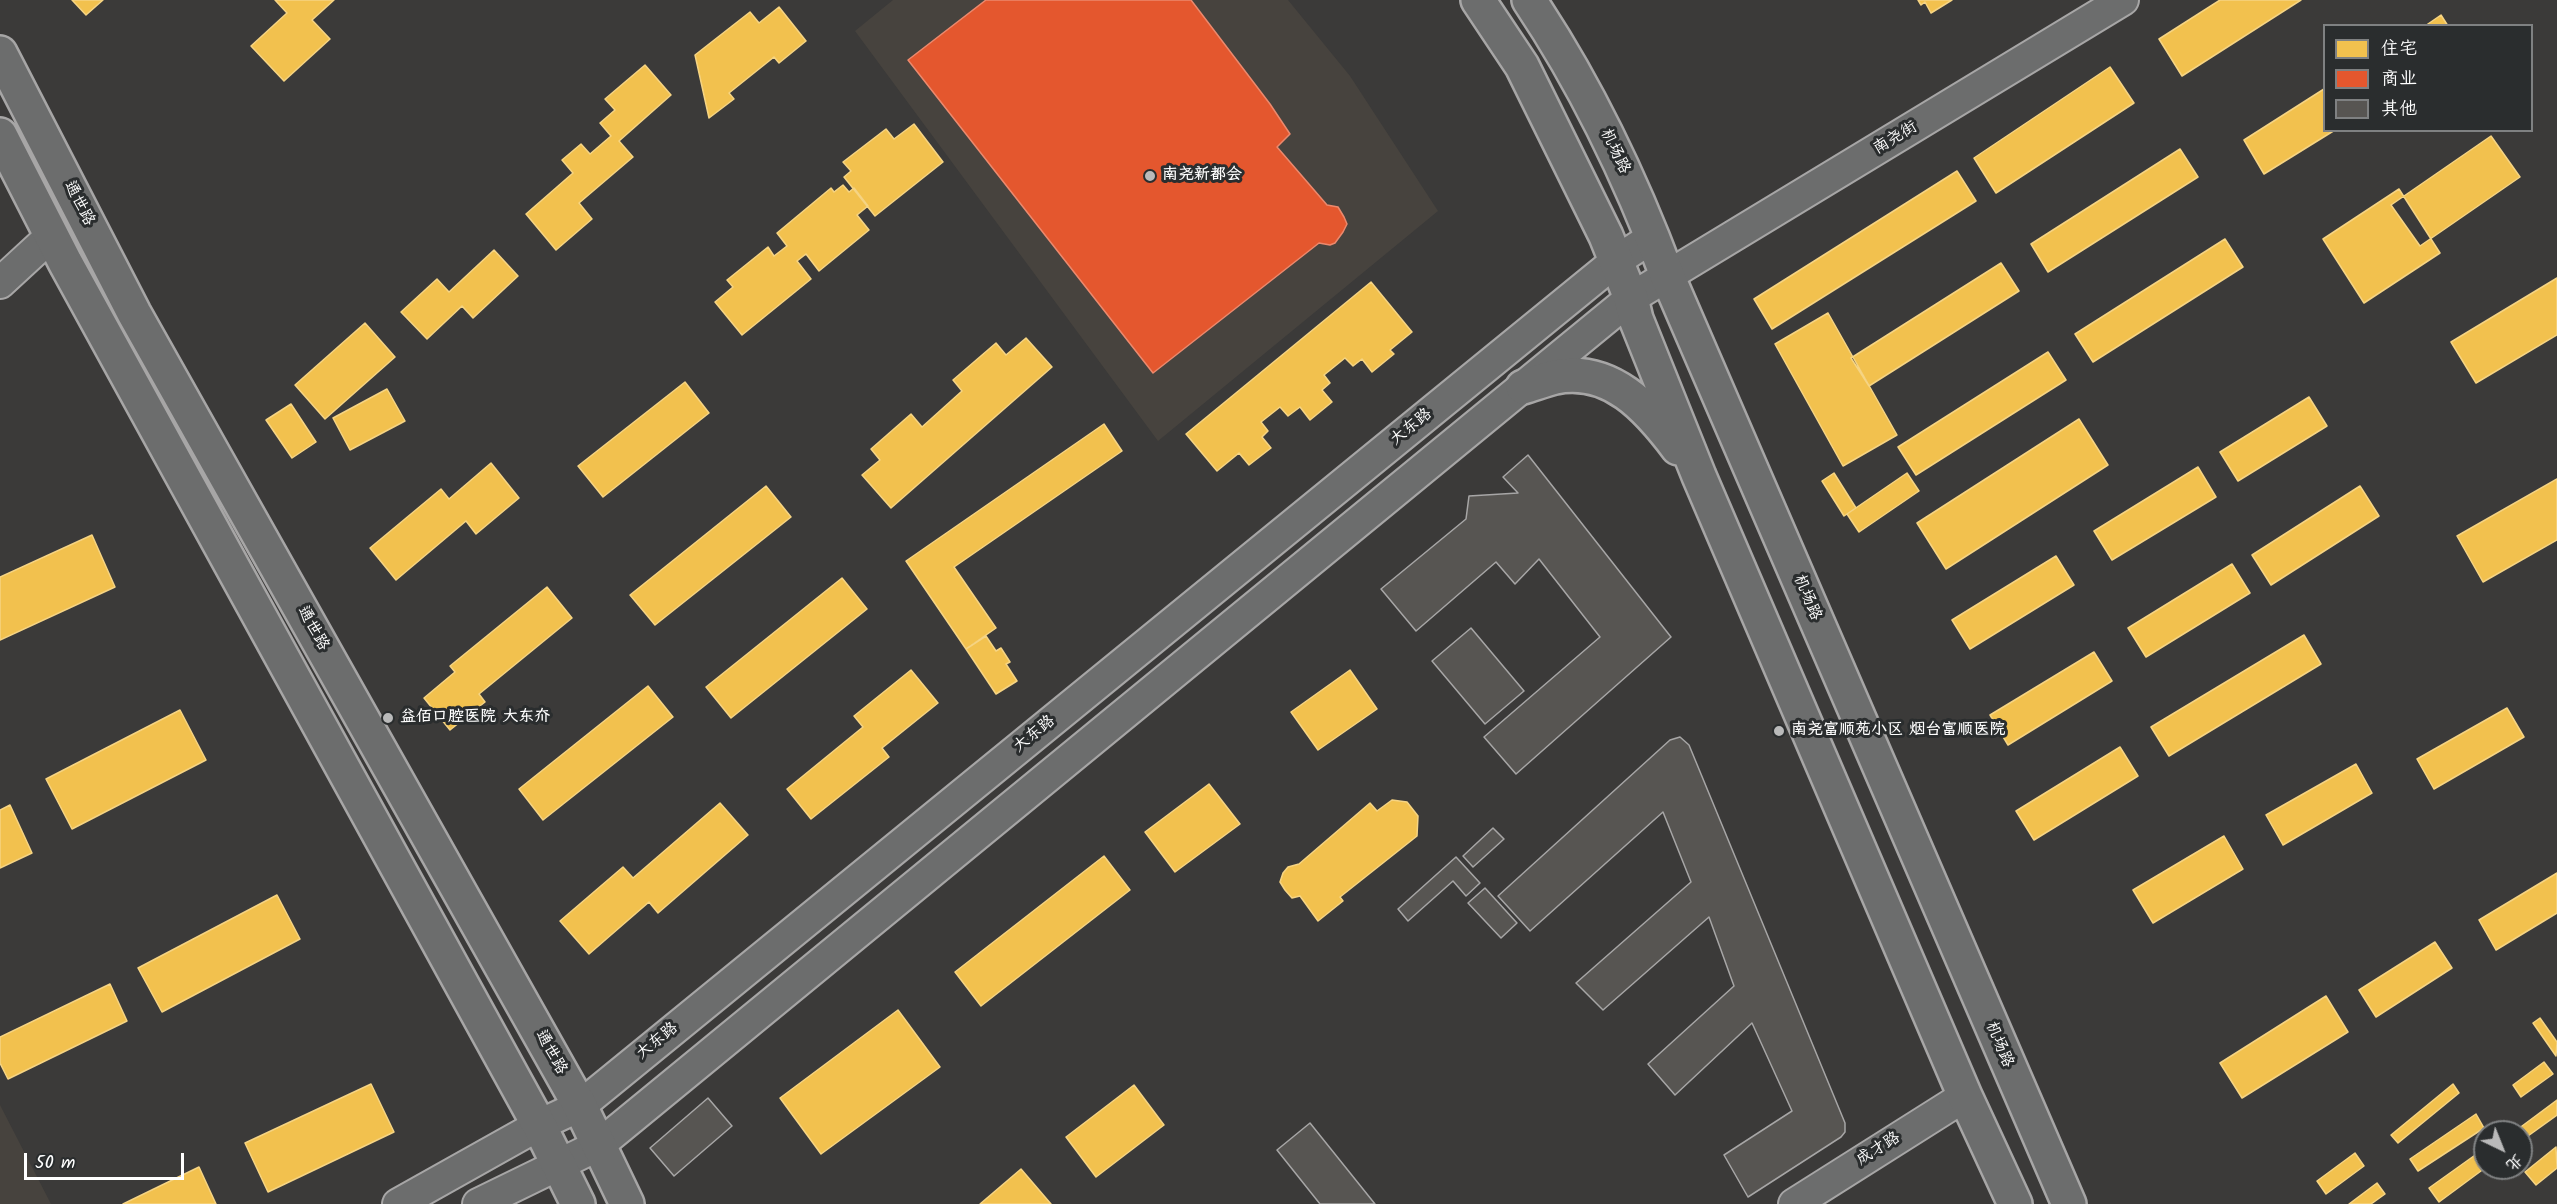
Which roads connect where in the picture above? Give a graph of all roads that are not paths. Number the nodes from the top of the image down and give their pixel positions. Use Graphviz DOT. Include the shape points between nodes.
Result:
graph roads {
  1 [pos="1478,0"];
  2 [pos="1529,0"];
  3 [pos="2123,0"];
  4 [pos="0,53"];
  5 [pos="0,135"];
  6 [pos="51,236"];
  7 [pos="1653,237"];
  8 [pos="1617,261"];
  9 [pos="1667,275"];
  10 [pos="0,283"];
  11 [pos="1632,298"];
  12 [pos="1523,387"];
  13 [pos="1699,476"];
  14 [pos="1965,1096"];
  15 [pos="580,1106"];
  16 [pos="539,1125"];
  17 [pos="599,1145"];
  18 [pos="558,1164"];
  19 [pos="398,1204"];
  20 [pos="478,1204"];
  21 [pos="578,1204"];
  22 [pos="627,1204"];
  23 [pos="1794,1204"];
  24 [pos="2015,1204"];
  25 [pos="2069,1204"];
  1 -- 8 [label="main road" via="1522,66"];
  2 -- 7 [label="main road, 机场路" via="1564,55"];
  3 -- 9 [label="street, 南尧街"];
  4 -- 15 [label="main road, 通世路" via="134,313"];
  5 -- 6 [label="main road"];
  6 -- 10 [label="street"];
  6 -- 16 [label="main road"];
  7 -- 8 [label="street, 大东路"];
  7 -- 9 [label="main road, 机场路"];
  8 -- 11 [label="main road"];
  8 -- 15 [label="street, 大东路"];
  9 -- 11 [label="street"];
  9 -- 25 [label="main road, 机场路"];
  11 -- 12 [label="street"];
  11 -- 13 [label="main road" via="1636,319"];
  12 -- 13 [label="main road" via="1557,377 1588,377 1618,386 1647,411"];
  12 -- 17 [label="street"];
  13 -- 14 [label="main road"];
  14 -- 23 [label="street, 成才路"];
  14 -- 24 [label="main road"];
  15 -- 16 [label="street, 大东路"];
  15 -- 17 [label="main road, 通世路"];
  16 -- 18 [label="main road"];
  16 -- 19 [label="street, 大东路"];
  17 -- 18 [label="street"];
  17 -- 22 [label="main road, 通世路"];
  18 -- 20 [label="street"];
  18 -- 21 [label="main road"];
}
